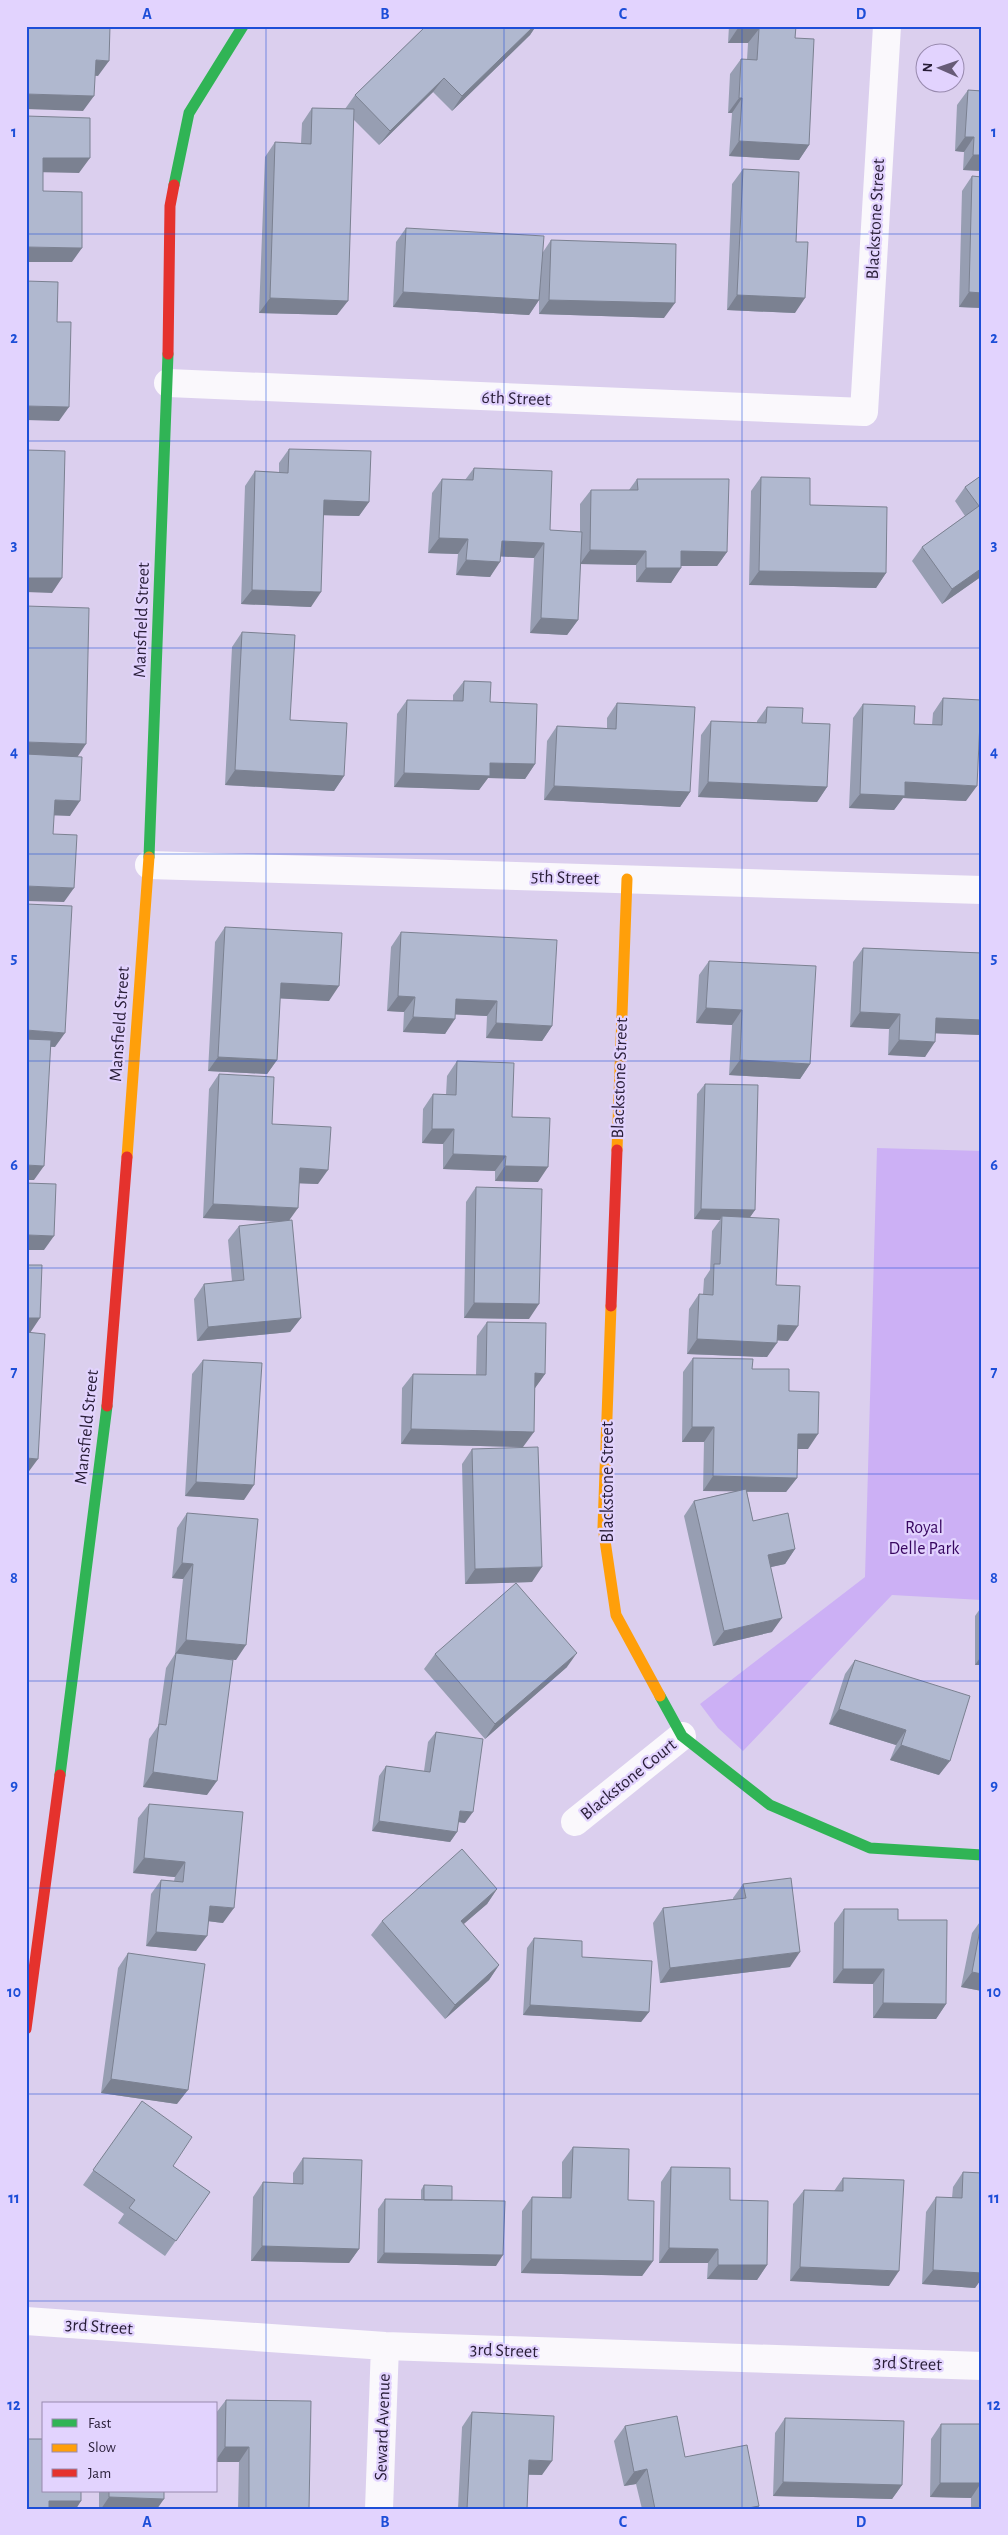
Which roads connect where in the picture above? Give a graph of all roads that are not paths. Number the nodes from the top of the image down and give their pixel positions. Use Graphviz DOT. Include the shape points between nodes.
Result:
graph roads {
  1 [pos="887,26"];
  2 [pos="242,29"];
  3 [pos="168,383"];
  4 [pos="864,412"];
  5 [pos="149,865"];
  6 [pos="627,879"];
  7 [pos="982,890"];
  8 [pos="682,1736"];
  9 [pos="575,1822"];
  10 [pos="982,1855"];
  11 [pos="26,2030"];
  12 [pos="26,2321"];
  13 [pos="385,2346"];
  14 [pos="982,2366"];
  15 [pos="379,2509"];
  1 -- 4 [label="street, Blackstone Street"];
  2 -- 3 [label="street, Mansfield Street" via="190,112 170,206"];
  3 -- 4 [label="street, 6th Street"];
  3 -- 5 [label="street, Mansfield Street"];
  5 -- 6 [label="street, 5th Street"];
  5 -- 11 [label="street, Mansfield Street" via="105,1437"];
  6 -- 7 [label="street, 5th Street"];
  6 -- 8 [label="street, Blackstone Street" via="603,1527 616,1615"];
  8 -- 9 [label="street, Blackstone Court"];
  8 -- 10 [label="street, Blackstone Street" via="770,1805 870,1848"];
  12 -- 13 [label="street, 3rd Street"];
  13 -- 14 [label="street, 3rd Street"];
  13 -- 15 [label="street, Seward Avenue"];
}
